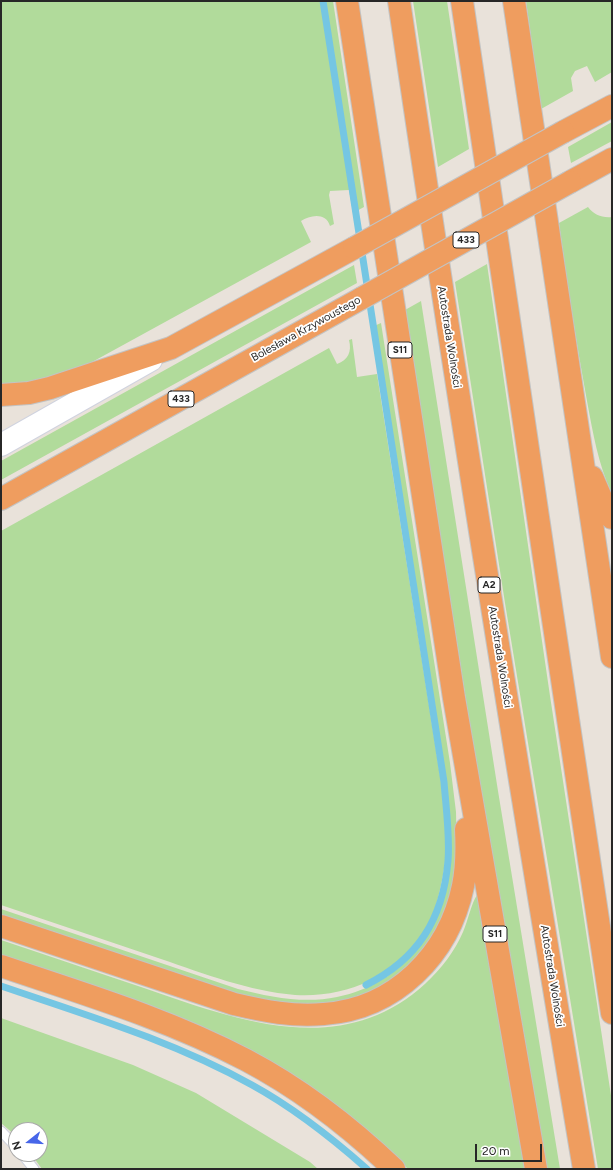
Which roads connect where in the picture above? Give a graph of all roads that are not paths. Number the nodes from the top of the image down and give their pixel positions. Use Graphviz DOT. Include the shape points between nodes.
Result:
graph roads {
  1 [pos="346,1"];
  2 [pos="399,1"];
  3 [pos="462,1"];
  4 [pos="514,1"];
  5 [pos="612,106"];
  6 [pos="612,159"];
  7 [pos="171,348"];
  8 [pos="1,395"];
  9 [pos="576,418"];
  10 [pos="1,445"];
  11 [pos="1,499"];
  12 [pos="612,518"];
  13 [pos="612,657"];
  14 [pos="454,698"];
  15 [pos="1,926"];
  16 [pos="1,966"];
  17 [pos="612,1013"];
  18 [pos="394,1169"];
  19 [pos="536,1169"];
  20 [pos="584,1169"];
  1 -- 14 [label="highway, S11"];
  2 -- 20 [label="highway, Autostrada Wolności / A2" via="525,815"];
  3 -- 17 [label="highway"];
  4 -- 9 [label="highway"];
  5 -- 7 [label="highway, bridge"];
  6 -- 11 [label="highway, Bolesława Krzywoustego / 433, bridge"];
  7 -- 8 [label="highway" via="50,388"];
  7 -- 10 [label="main road"];
  9 -- 12 [label="highway" via="590,472"];
  9 -- 13 [label="highway"];
  14 -- 15 [label="highway" via="465,805 466,858 463,887 438,949 417,973 389,994 340,1012 303,1015 267,1011 234,1004"];
  14 -- 19 [label="highway, S11"];
  16 -- 18 [label="highway" via="167,1024 247,1060 314,1102 358,1136"];
}
